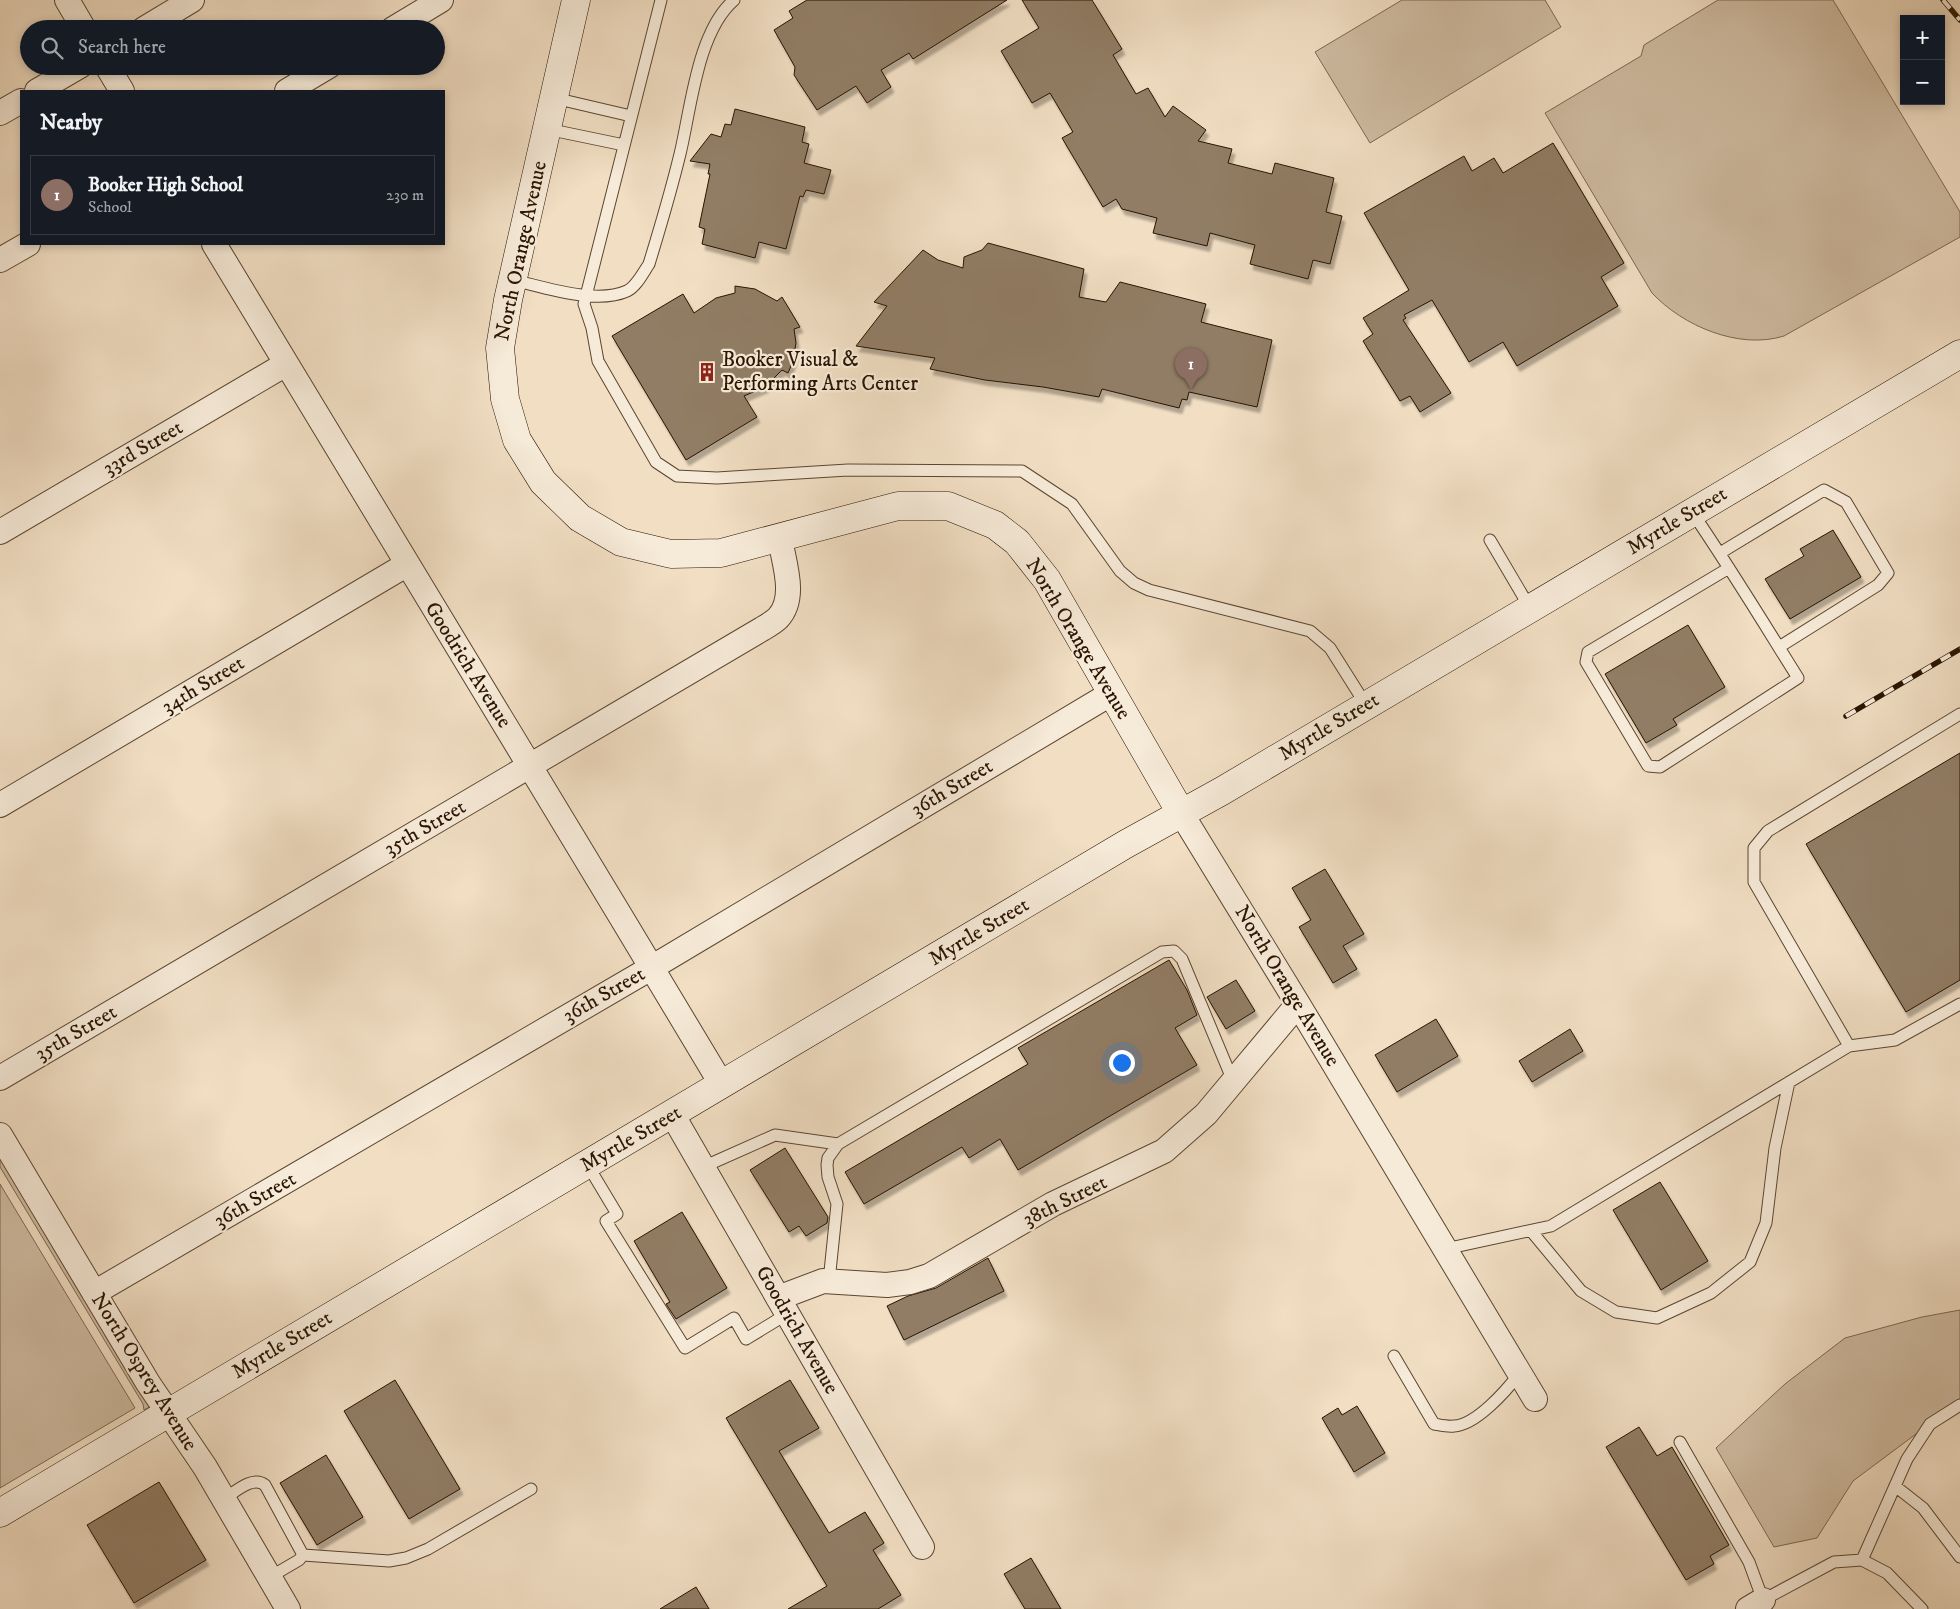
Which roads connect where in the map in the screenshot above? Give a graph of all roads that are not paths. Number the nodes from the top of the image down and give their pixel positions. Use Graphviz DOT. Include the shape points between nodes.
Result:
graph roads {
  1 [pos="66,0"];
  2 [pos="192,0"];
  3 [pos="441,0"];
  4 [pos="576,0"];
  5 [pos="660,0"];
  6 [pos="734,0"];
  7 [pos="78,20"];
  8 [pos="159,20"];
  9 [pos="408,20"];
  10 [pos="65,75"];
  11 [pos="112,75"];
  12 [pos="314,75"];
  13 [pos="39,90"];
  14 [pos="121,90"];
  15 [pos="289,90"];
  16 [pos="554,98"];
  17 [pos="20,102"];
  18 [pos="0,113"];
  19 [pos="631,116"];
  20 [pos="547,129"];
  21 [pos="624,144"];
  22 [pos="26,245"];
  23 [pos="215,245"];
  24 [pos="0,260"];
  25 [pos="513,280"];
  26 [pos="585,295"];
  27 [pos="1960,354"];
  28 [pos="286,364"];
  29 [pos="1692,512"];
  30 [pos="0,532"];
  31 [pos="780,539"];
  32 [pos="1490,540"];
  33 [pos="1720,553"];
  34 [pos="406,565"];
  35 [pos="1729,568"];
  36 [pos="1530,608"];
  37 [pos="1778,647"];
  38 [pos="1112,693"];
  39 [pos="1366,705"];
  40 [pos="1960,714"];
  41 [pos="531,766"];
  42 [pos="0,805"];
  43 [pos="1181,813"];
  44 [pos="651,968"];
  45 [pos="1298,1004"];
  46 [pos="1960,1004"];
  47 [pos="1849,1046"];
  48 [pos="0,1078"];
  49 [pos="1233,1081"];
  50 [pos="1789,1082"];
  51 [pos="722,1085"];
  52 [pos="672,1114"];
  53 [pos="0,1135"];
  54 [pos="838,1144"];
  55 [pos="587,1164"];
  56 [pos="703,1167"];
  57 [pos="1532,1232"];
  58 [pos="1445,1249"];
  59 [pos="830,1282"];
  60 [pos="94,1293"];
  61 [pos="783,1306"];
  62 [pos="1394,1356"];
  63 [pos="1519,1374"];
  64 [pos="1534,1399"];
  65 [pos="1960,1405"];
  66 [pos="168,1412"];
  67 [pos="1680,1442"];
  68 [pos="1895,1486"];
  69 [pos="531,1488"];
  70 [pos="224,1499"];
  71 [pos="0,1513"];
  72 [pos="922,1546"];
  73 [pos="303,1555"];
  74 [pos="1960,1557"];
  75 [pos="1862,1560"];
  76 [pos="270,1577"];
  77 [pos="1755,1604"];
  78 [pos="288,1609"];
  79 [pos="1922,1609"];
  1 -- 7 [label="street"];
  2 -- 8 [label="street"];
  3 -- 9 [label="street"];
  4 -- 16 [label="street, North Orange Avenue"];
  5 -- 19 [label="lane"];
  6 -- 26 [label="lane" via="714,27 698,68 680,153 648,264 628,291 606,296"];
  10 -- 13 [label="street"];
  11 -- 14 [label="street"];
  12 -- 15 [label="street"];
  16 -- 19 [label="lane"];
  16 -- 20 [label="street, North Orange Avenue"];
  17 -- 18 [label="street"];
  19 -- 21 [label="lane"];
  20 -- 21 [label="lane"];
  20 -- 25 [label="street, North Orange Avenue"];
  21 -- 26 [label="lane"];
  22 -- 24 [label="street"];
  23 -- 28 [label="street, Goodrich Avenue"];
  25 -- 26 [label="lane"];
  25 -- 31 [label="street, North Orange Avenue" via="500,348 505,399 517,440 543,482 580,518 621,542 671,554 721,554"];
  26 -- 39 [label="lane" via="584,304 598,361 656,462 676,476 717,478 848,470 1022,471 1072,504 1120,571 1134,583 1149,590 1310,631 1330,648"];
  27 -- 29 [label="street, Myrtle Street"];
  28 -- 30 [label="street, 33rd Street"];
  28 -- 34 [label="street, Goodrich Avenue"];
  29 -- 33 [label="lane"];
  29 -- 36 [label="street, Myrtle Street"];
  31 -- 38 [label="street, North Orange Avenue" via="898,506 948,506 995,525 1017,542 1033,561"];
  31 -- 41 [label="street, 35th Street" via="788,588 786,606 778,618"];
  32 -- 36 [label="lane"];
  33 -- 35 [label="lane"];
  33 -- 37 [label="lane" via="1824,490 1846,502 1888,572 1878,585"];
  34 -- 41 [label="street, Goodrich Avenue"];
  34 -- 42 [label="street, 34th Street"];
  35 -- 37 [label="lane"];
  35 -- 37 [label="lane" via="1588,652 1586,662 1648,766 1660,767 1798,678"];
  36 -- 39 [label="street, Myrtle Street"];
  38 -- 43 [label="street, North Orange Avenue"];
  38 -- 44 [label="street, 36th Street"];
  39 -- 43 [label="street, Myrtle Street"];
  40 -- 47 [label="lane" via="1768,831 1754,848 1754,882"];
  41 -- 44 [label="street, Goodrich Avenue"];
  41 -- 48 [label="street, 35th Street"];
  43 -- 45 [label="street, North Orange Avenue"];
  43 -- 51 [label="street, Myrtle Street"];
  44 -- 51 [label="street, Goodrich Avenue"];
  44 -- 60 [label="street, 36th Street"];
  45 -- 49 [label="street, 38th Street"];
  45 -- 58 [label="street, North Orange Avenue"];
  46 -- 47 [label="lane" via="1895,1040"];
  47 -- 50 [label="lane"];
  49 -- 54 [label="lane" via="1188,970 1178,954 1169,950 1127,971"];
  49 -- 59 [label="street, 38th Street" via="1206,1114 1164,1151 1053,1204 929,1276 887,1285"];
  50 -- 57 [label="lane" via="1551,1226"];
  50 -- 57 [label="lane" via="1774,1148 1766,1223 1750,1262 1711,1294 1657,1318 1616,1312 1581,1291"];
  51 -- 52 [label="street, Myrtle Street"];
  52 -- 55 [label="street, Myrtle Street"];
  52 -- 56 [label="street, Goodrich Avenue"];
  53 -- 60 [label="street, North Osprey Avenue"];
  54 -- 56 [label="lane" via="775,1135"];
  54 -- 59 [label="lane" via="827,1165 837,1204"];
  55 -- 61 [label="lane" via="617,1214 606,1221 684,1348 734,1318 746,1339"];
  55 -- 66 [label="street, Myrtle Street"];
  56 -- 61 [label="street, Goodrich Avenue"];
  57 -- 58 [label="lane"];
  58 -- 63 [label="street, North Orange Avenue"];
  59 -- 61 [label="street, 38th Street" via="814,1283"];
  60 -- 66 [label="street, North Osprey Avenue"];
  61 -- 72 [label="street, Goodrich Avenue"];
  62 -- 63 [label="lane" via="1434,1424 1455,1427 1474,1418"];
  63 -- 64 [label="street, North Orange Avenue"];
  65 -- 68 [label="lane" via="1930,1424 1907,1459"];
  66 -- 70 [label="street, North Osprey Avenue"];
  66 -- 71 [label="street, Myrtle Street"];
  67 -- 77 [label="lane" via="1749,1562"];
  68 -- 74 [label="lane" via="1923,1508"];
  68 -- 75 [label="lane"];
  69 -- 73 [label="lane" via="428,1549 406,1558 389,1561"];
  70 -- 73 [label="lane" via="251,1483 262,1482"];
  70 -- 76 [label="street, North Osprey Avenue"];
  73 -- 76 [label="lane"];
  75 -- 77 [label="lane" via="1834,1562"];
  75 -- 79 [label="lane" via="1887,1573"];
  76 -- 78 [label="street, North Osprey Avenue"];
}
